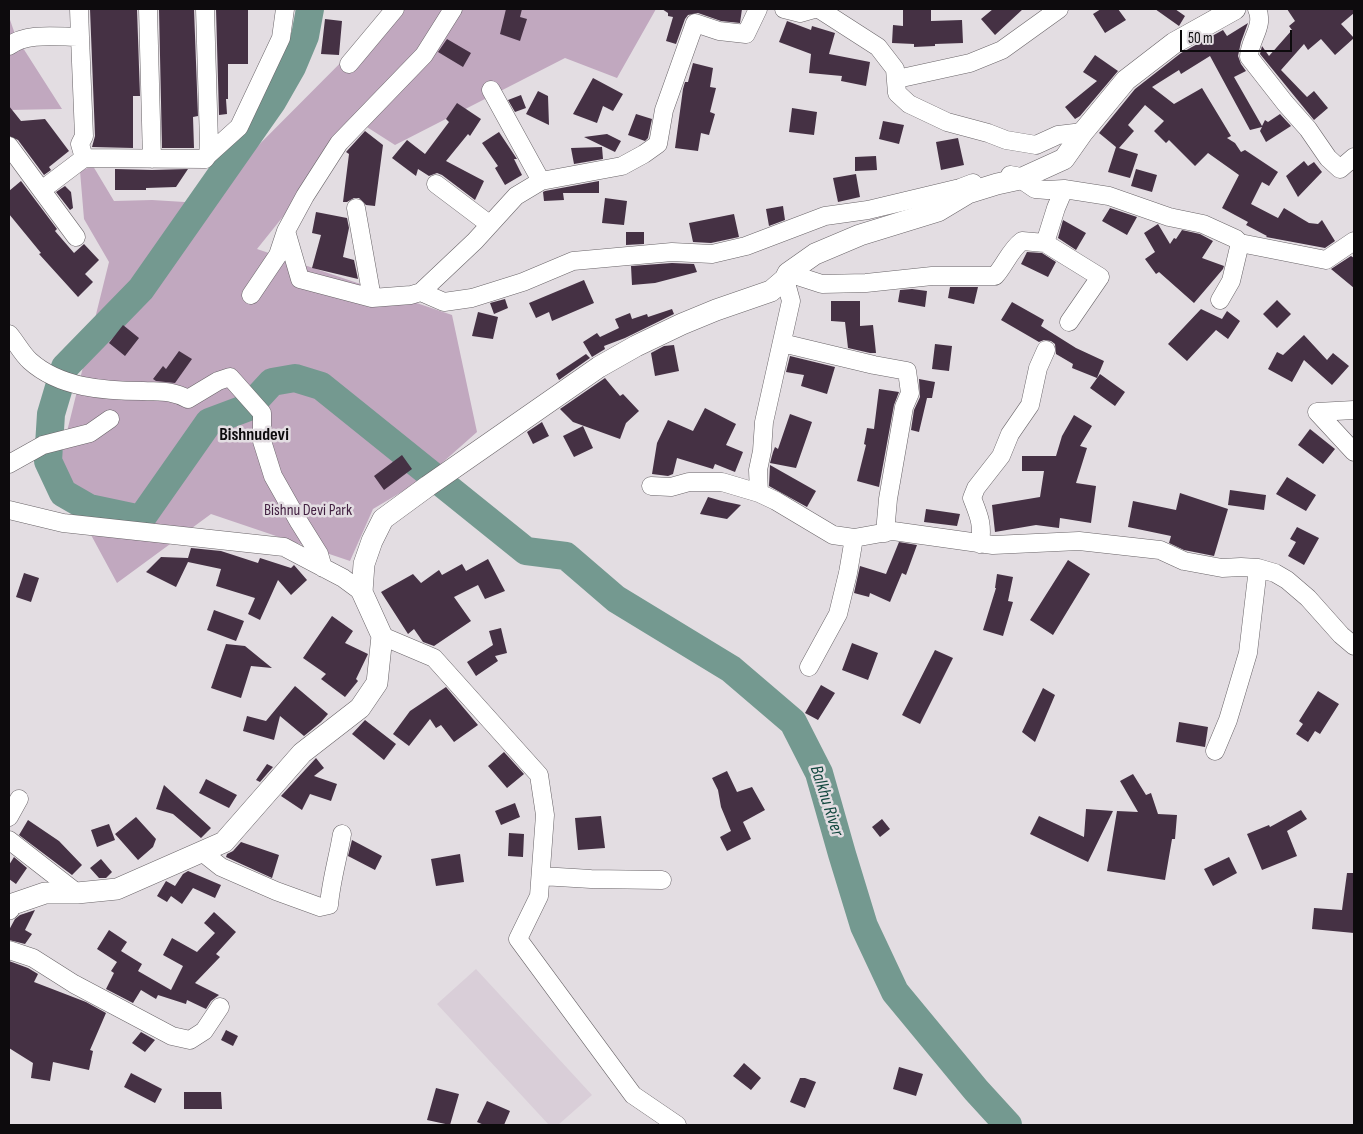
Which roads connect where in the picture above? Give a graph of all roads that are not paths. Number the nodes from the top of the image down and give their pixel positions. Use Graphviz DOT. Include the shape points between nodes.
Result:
graph roads {
  1 [pos="79,9"];
  2 [pos="148,9"];
  3 [pos="205,9"];
  4 [pos="285,9"];
  5 [pos="395,9"];
  6 [pos="454,9"];
  7 [pos="758,9"];
  8 [pos="784,9"];
  9 [pos="814,9"];
  10 [pos="819,9"];
  11 [pos="1059,9"];
  12 [pos="1236,9"];
  13 [pos="1257,9"];
  14 [pos="80,37"];
  15 [pos="9,46"];
  16 [pos="349,64"];
  17 [pos="897,78"];
  18 [pos="492,90"];
  19 [pos="1083,132"];
  20 [pos="9,146"];
  21 [pos="208,155"];
  22 [pos="1354,157"];
  23 [pos="84,158"];
  24 [pos="152,159"];
  25 [pos="1020,180"];
  26 [pos="541,181"];
  27 [pos="436,184"];
  28 [pos="43,189"];
  29 [pos="1064,189"];
  30 [pos="356,208"];
  31 [pos="489,224"];
  32 [pos="286,231"];
  33 [pos="76,237"];
  34 [pos="1354,241"];
  35 [pos="1045,243"];
  36 [pos="1240,243"];
  37 [pos="786,276"];
  38 [pos="421,292"];
  39 [pos="251,295"];
  40 [pos="372,298"];
  41 [pos="1220,300"];
  42 [pos="1069,322"];
  43 [pos="9,334"];
  44 [pos="782,343"];
  45 [pos="1046,350"];
  46 [pos="1354,410"];
  47 [pos="110,419"];
  48 [pos="1354,452"];
  49 [pos="9,464"];
  50 [pos="651,486"];
  51 [pos="759,492"];
  52 [pos="9,510"];
  53 [pos="885,533"];
  54 [pos="854,538"];
  55 [pos="980,544"];
  56 [pos="323,568"];
  57 [pos="1258,568"];
  58 [pos="362,592"];
  59 [pos="382,636"];
  60 [pos="1354,646"];
  61 [pos="809,667"];
  62 [pos="1215,751"];
  63 [pos="19,799"];
  64 [pos="9,817"];
  65 [pos="342,834"];
  66 [pos="9,840"];
  67 [pos="202,852"];
  68 [pos="541,876"];
  69 [pos="662,880"];
  70 [pos="77,893"];
  71 [pos="9,909"];
  72 [pos="9,950"];
  73 [pos="220,1008"];
  74 [pos="677,1125"];
  1 -- 14 [label="street"];
  2 -- 24 [label="street"];
  3 -- 21 [label="street"];
  4 -- 21 [label="street" via="280,38 239,127"];
  5 -- 16 [label="street"];
  6 -- 32 [label="street" via="424,55 339,143"];
  7 -- 26 [label="street" via="746,34 719,31 695,23 664,110 658,144 622,166"];
  8 -- 9 [label="street" via="800,13"];
  10 -- 17 [label="street" via="878,47 895,69"];
  11 -- 17 [label="street" via="1002,50 970,63"];
  12 -- 19 [label="street" via="1174,43 1126,80"];
  13 -- 22 [label="street" via="1260,25 1249,57 1308,128 1328,158 1340,169"];
  14 -- 15 [label="street" via="16,40"];
  14 -- 23 [label="street" via="84,136 80,144"];
  17 -- 19 [label="street" via="897,93 909,104 946,122 1006,140 1036,145 1058,136"];
  18 -- 26 [label="street"];
  19 -- 25 [label="street" via="1064,159"];
  20 -- 28 [label="street"];
  21 -- 24 [label="street" via="205,159"];
  23 -- 24 [label="street"];
  23 -- 28 [label="street"];
  25 -- 29 [label="street" via="1035,189"];
  25 -- 37 [label="street" via="968,193 938,211 860,235 815,254"];
  25 -- 38 [label="street" via="1016,176 997,174 960,188 868,210 825,216 746,246 712,254 672,252 573,261 523,282 472,298 444,302"];
  26 -- 31 [label="street" via="516,196"];
  27 -- 31 [label="street"];
  28 -- 33 [label="street"];
  29 -- 35 [label="street"];
  29 -- 36 [label="street" via="1109,196 1169,217 1203,224"];
  30 -- 40 [label="street"];
  31 -- 38 [label="street"];
  32 -- 39 [label="street" via="278,255"];
  32 -- 40 [label="street" via="300,279"];
  34 -- 36 [label="street" via="1326,260"];
  35 -- 37 [label="street" via="1022,241 995,276 932,276 822,284"];
  35 -- 42 [label="street" via="1100,277"];
  36 -- 41 [label="street" via="1230,281"];
  37 -- 44 [label="street" via="791,301"];
  37 -- 58 [label="street" via="772,291 716,310 636,346 383,519 364,564"];
  38 -- 40 [label="street"];
  43 -- 56 [label="street" via="29,360 46,373 89,388 156,390 188,398 230,377 262,413 262,441 272,476 320,554"];
  44 -- 51 [label="street" via="764,422 758,470"];
  44 -- 53 [label="street" via="907,371 910,393 904,407"];
  45 -- 55 [label="street" via="1038,368 1030,404 1010,434 1001,456 972,498 981,520"];
  46 -- 48 [label="street" via="1317,412"];
  47 -- 49 [label="street" via="90,433 43,445"];
  50 -- 51 [label="street" via="722,482"];
  51 -- 54 [label="street" via="834,535"];
  52 -- 56 [label="street" via="63,523 284,547"];
  53 -- 54 [label="street"];
  53 -- 55 [label="street" via="893,531"];
  54 -- 61 [label="street" via="838,614"];
  55 -- 57 [label="street" via="1079,541 1160,550 1184,561 1222,568"];
  56 -- 58 [label="street"];
  57 -- 60 [label="street" via="1286,580"];
  57 -- 62 [label="street" via="1248,653"];
  58 -- 59 [label="street"];
  59 -- 67 [label="street" via="377,683 360,708 302,753 224,842"];
  59 -- 68 [label="street" via="434,658 539,775 545,815"];
  63 -- 64 [label="street"];
  65 -- 67 [label="street" via="329,905 320,906 276,891 221,867"];
  66 -- 70 [label="street"];
  67 -- 70 [label="street" via="117,889"];
  68 -- 69 [label="street"];
  68 -- 74 [label="street" via="540,896 518,939 633,1095"];
  70 -- 71 [label="street" via="45,893 10,904"];
  72 -- 73 [label="street" via="33,958 74,984 172,1036 190,1040 204,1031"];
}
